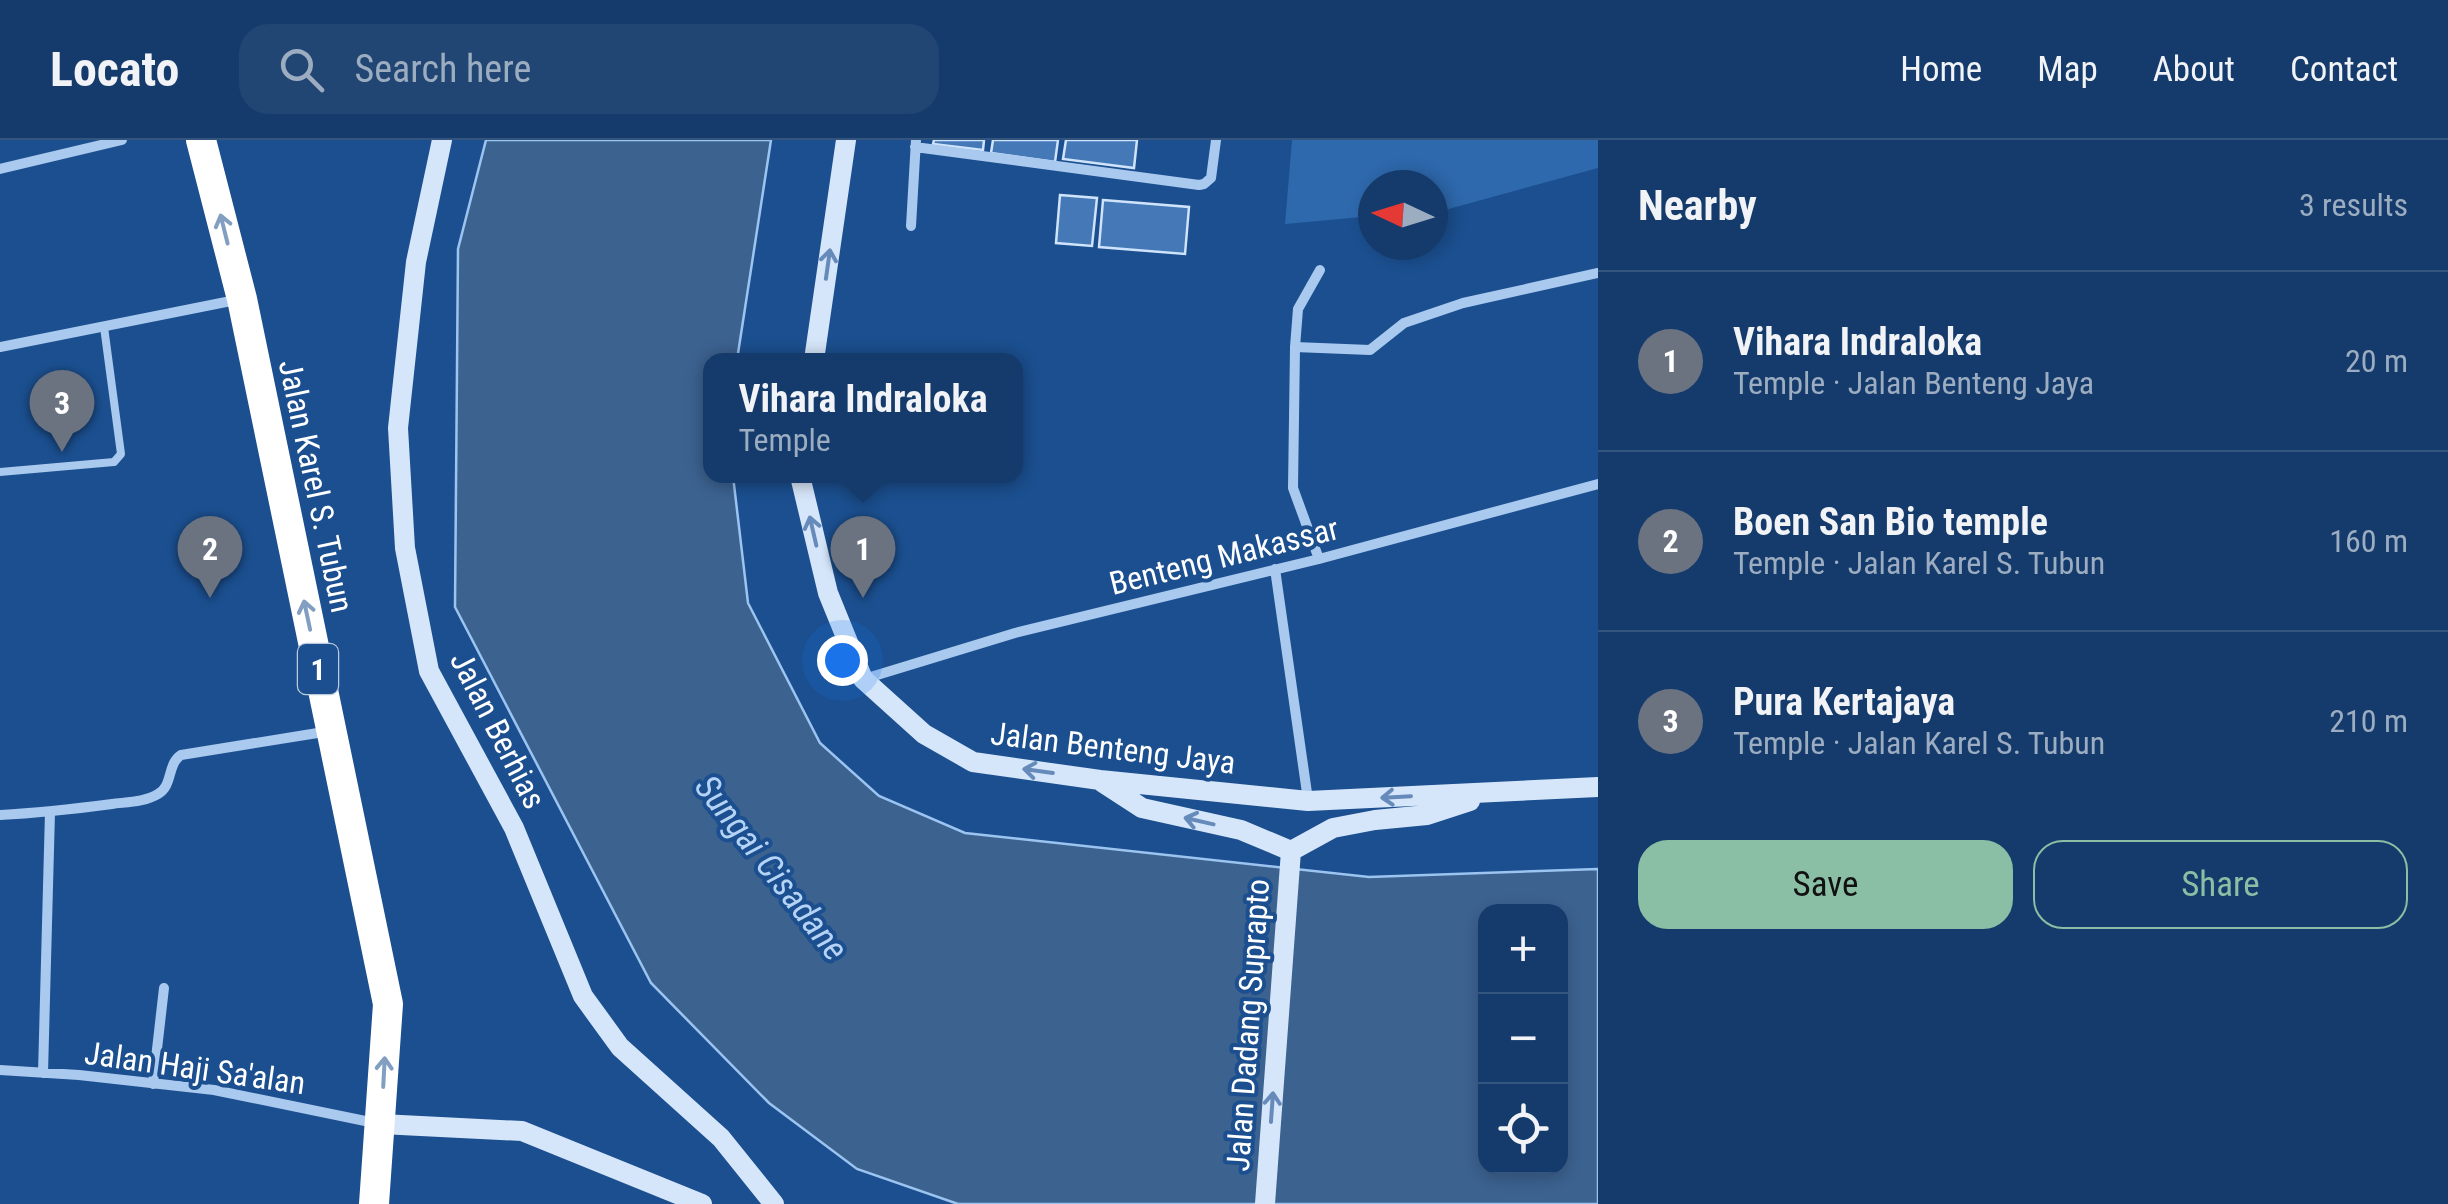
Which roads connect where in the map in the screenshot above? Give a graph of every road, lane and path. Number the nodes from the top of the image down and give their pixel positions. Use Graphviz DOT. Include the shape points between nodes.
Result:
graph roads {
  1 [pos="122,140"];
  2 [pos="201,140"];
  3 [pos="442,140"];
  4 [pos="846,140"];
  5 [pos="1216,140"];
  6 [pos="915,144"];
  7 [pos="0,169"];
  8 [pos="910,226"];
  9 [pos="1320,270"];
  10 [pos="1598,274"];
  11 [pos="242,299"];
  12 [pos="104,327"];
  13 [pos="1295,346"];
  14 [pos="0,347"];
  15 [pos="815,353"];
  16 [pos="0,472"];
  17 [pos="802,483"];
  18 [pos="1598,484"];
  19 [pos="1319,559"];
  20 [pos="1275,570"];
  21 [pos="863,679"];
  22 [pos="330,731"];
  23 [pos="1100,780"];
  24 [pos="1598,787"];
  25 [pos="1493,793"];
  26 [pos="1308,801"];
  27 [pos="50,812"];
  28 [pos="0,815"];
  29 [pos="1290,857"];
  30 [pos="164,988"];
  31 [pos="0,1070"];
  32 [pos="42,1073"];
  33 [pos="154,1084"];
  34 [pos="381,1124"];
  35 [pos="374,1204"];
  36 [pos="702,1204"];
  37 [pos="774,1204"];
  38 [pos="1265,1204"];
  1 -- 7 [label="street"];
  11 -- 2 [label="highway, Jalan Karel S. Tubun / 1, one-way"];
  3 -- 37 [label="street, Jalan Berhias" via="416,262 398,428 405,548 430,671 514,828 583,996 620,1047 721,1138"];
  15 -- 4 [label="street, one-way"];
  5 -- 6 [label="street" via="1212,178 1199,185"];
  6 -- 8 [label="street"];
  9 -- 13 [label="street" via="1298,309"];
  10 -- 13 [label="street" via="1463,303 1404,323 1370,350"];
  11 -- 12 [label="street"];
  22 -- 11 [label="highway, Jalan Karel S. Tubun / 1, one-way"];
  12 -- 14 [label="street"];
  12 -- 16 [label="lane" via="121,454 114,462"];
  13 -- 19 [label="street" via="1293,488"];
  21 -- 17 [label="street, Jalan Benteng Jaya, one-way" via="828,592"];
  18 -- 19 [label="street, Benteng Makassar"];
  19 -- 20 [label="street, Benteng Makassar"];
  20 -- 21 [label="street, Benteng Makassar" via="1014,633"];
  20 -- 26 [label="street"];
  23 -- 21 [label="street, Jalan Benteng Jaya, one-way" via="974,762 924,734"];
  22 -- 27 [label="street" via="181,755 160,794"];
  34 -- 22 [label="highway, Jalan Karel S. Tubun / 1, one-way" via="388,1004"];
  23 -- 26 [label="street, Jalan Benteng Jaya"];
  29 -- 23 [label="street, Jalan Dadang Suprapto, one-way" via="1242,830 1142,808"];
  24 -- 25 [label="street, Jalan Benteng Jaya"];
  25 -- 26 [label="street, Jalan Benteng Jaya, one-way"];
  25 -- 29 [label="street, Jalan Dadang Suprapto" via="1427,815 1333,828"];
  27 -- 28 [label="street"];
  27 -- 32 [label="street"];
  38 -- 29 [label="street, Jalan Dadang Suprapto, one-way"];
  30 -- 33 [label="street"];
  31 -- 32 [label="street, Jalan Haji Sa'alan"];
  32 -- 33 [label="street, Jalan Haji Sa'alan"];
  33 -- 34 [label="street, Jalan Haji Sa'alan"];
  34 -- 35 [label="highway, Jalan Karel S. Tubun / 1"];
  34 -- 36 [label="street" via="522,1131"];
}
